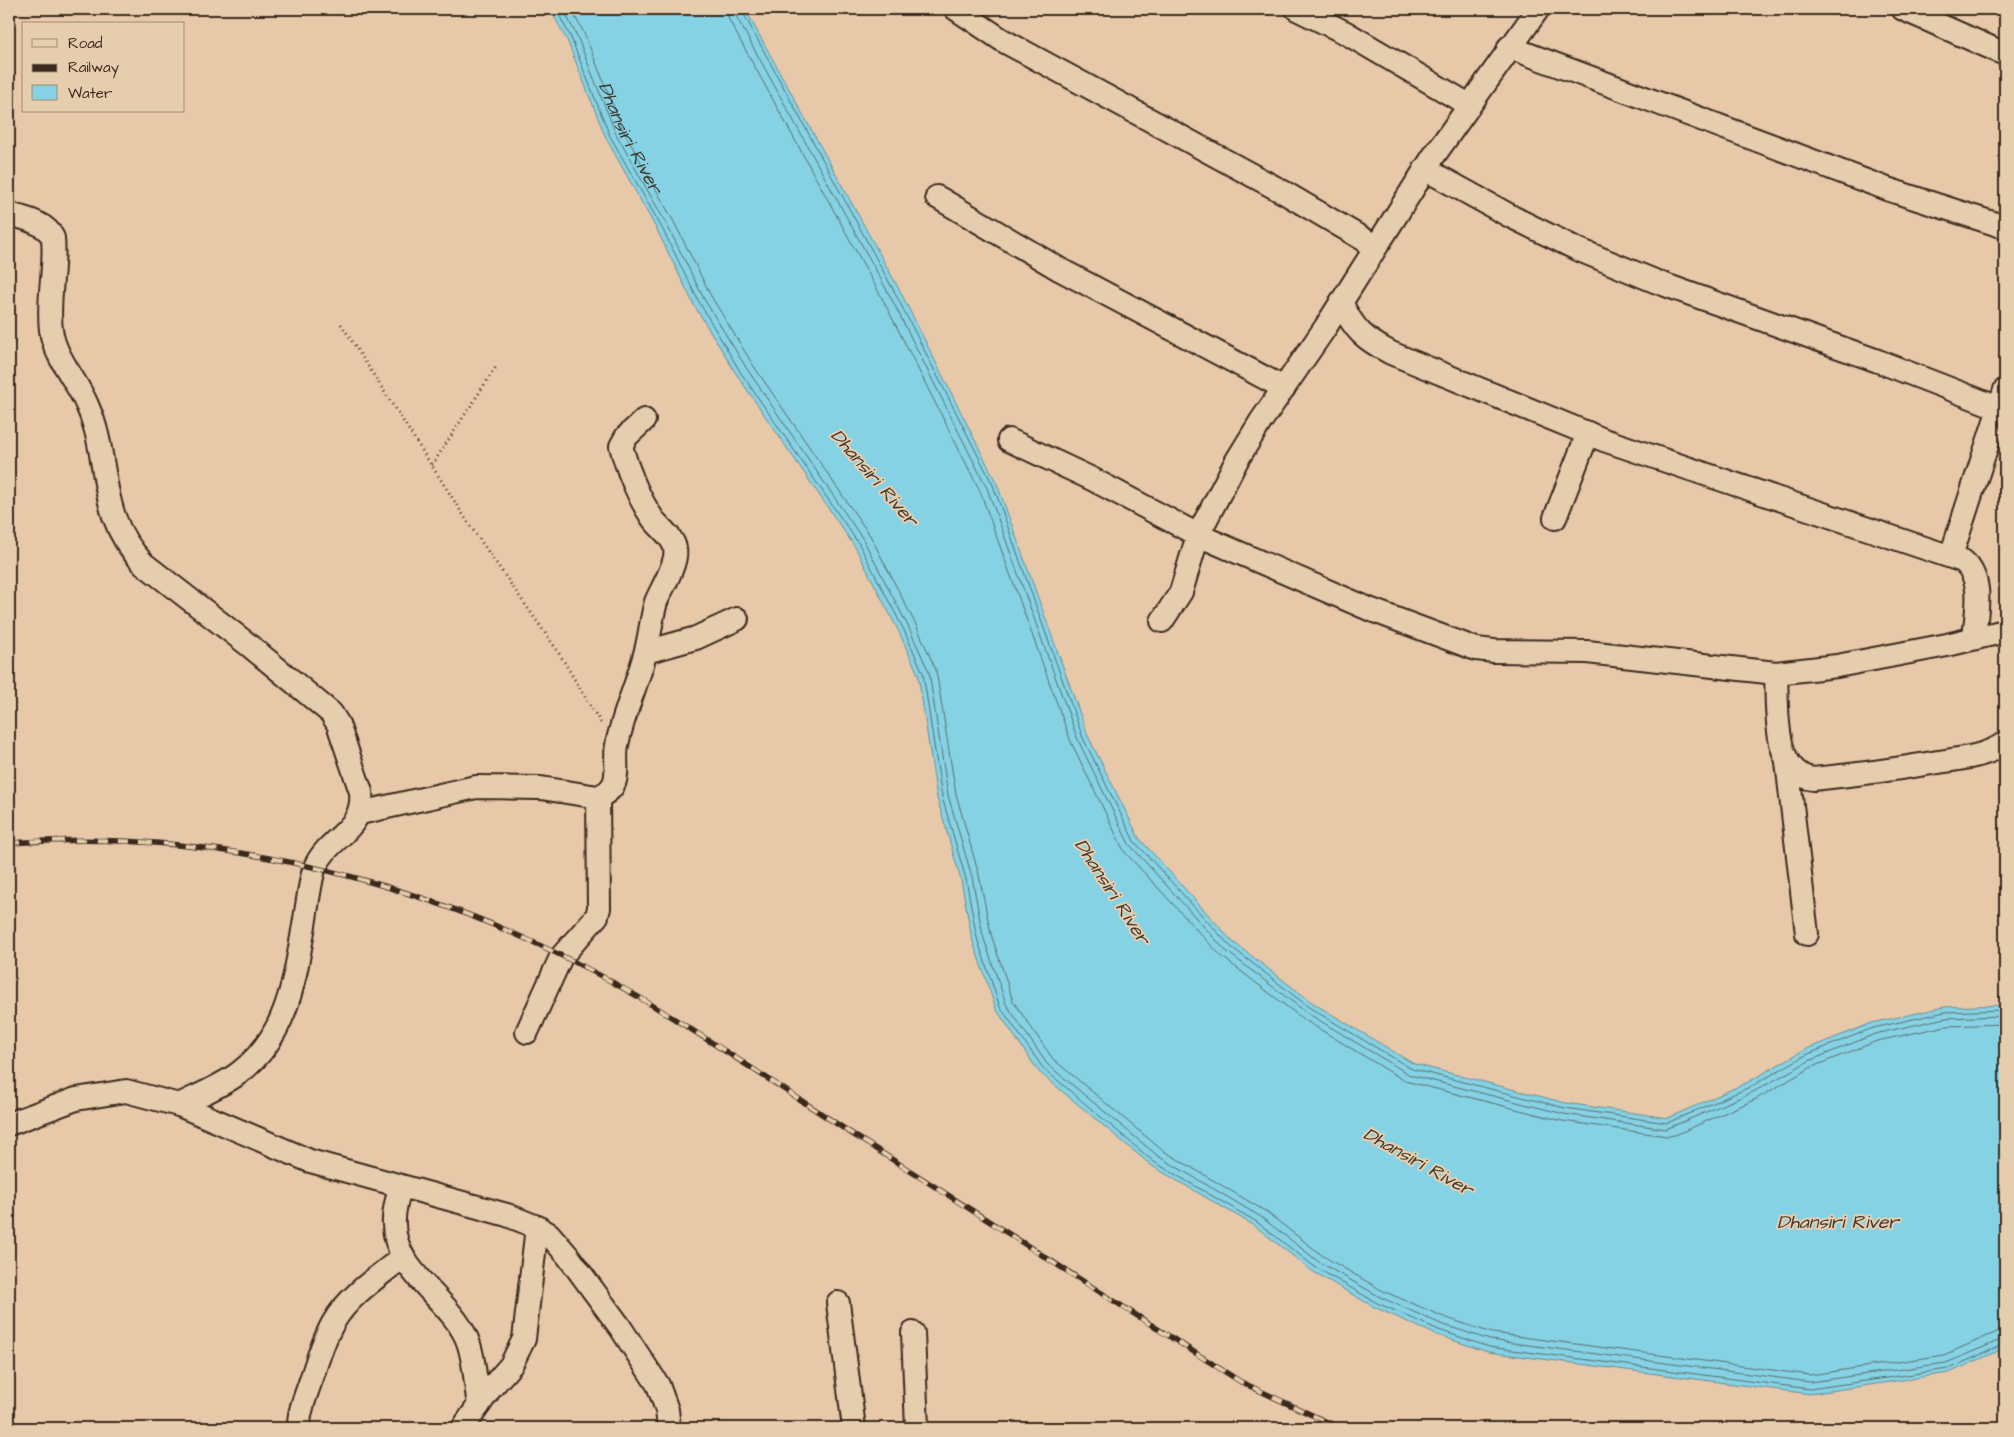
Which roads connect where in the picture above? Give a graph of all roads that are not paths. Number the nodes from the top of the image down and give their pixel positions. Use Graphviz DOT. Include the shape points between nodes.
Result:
graph roads {
  1 [pos="956,9"];
  2 [pos="1296,9"];
  3 [pos="1538,9"];
  4 [pos="1904,9"];
  5 [pos="1509,47"];
  6 [pos="2005,54"];
  7 [pos="1469,105"];
  8 [pos="1425,169"];
  9 [pos="937,197"];
  10 [pos="9,214"];
  11 [pos="2005,227"];
  12 [pos="1375,246"];
  13 [pos="1341,302"];
  14 [pos="1284,388"];
  15 [pos="2002,399"];
  16 [pos="644,420"];
  17 [pos="1588,433"];
  18 [pos="1009,440"];
  19 [pos="1555,518"];
  20 [pos="1198,535"];
  21 [pos="1951,556"];
  22 [pos="737,619"];
  23 [pos="1162,621"];
  24 [pos="2005,631"];
  25 [pos="1974,638"];
  26 [pos="646,652"];
  27 [pos="1776,673"];
  28 [pos="2005,743"];
  29 [pos="1786,762"];
  30 [pos="598,797"];
  31 [pos="360,813"];
  32 [pos="1806,934"];
  33 [pos="527,1032"];
  34 [pos="179,1105"];
  35 [pos="9,1124"];
  36 [pos="400,1186"];
  37 [pos="537,1227"];
  38 [pos="403,1257"];
  39 [pos="838,1304"];
  40 [pos="913,1333"];
  41 [pos="478,1405"];
  42 [pos="299,1428"];
  43 [pos="463,1428"];
  44 [pos="669,1428"];
  45 [pos="854,1428"];
  46 [pos="917,1428"];
  1 -- 12 [label="street" via="1002,40 1285,193"];
  2 -- 7 [label="street" via="1346,33"];
  3 -- 5 [label="street"];
  4 -- 6 [label="street"];
  5 -- 7 [label="street"];
  5 -- 11 [label="street" via="1890,190"];
  7 -- 8 [label="street"];
  8 -- 12 [label="street"];
  8 -- 15 [label="street" via="1576,249 1656,282 1878,361"];
  9 -- 14 [label="street" via="1059,269"];
  10 -- 31 [label="street" via="43,226 53,238 51,331 93,420 104,482 123,536 144,564 331,712 361,792"];
  12 -- 13 [label="street"];
  13 -- 14 [label="street"];
  13 -- 17 [label="street" via="1351,323 1373,344"];
  14 -- 20 [label="street" via="1237,460"];
  15 -- 21 [label="street"];
  16 -- 26 [label="street" via="621,446 644,504 673,543 676,554 654,609"];
  17 -- 19 [label="street"];
  17 -- 21 [label="street"];
  18 -- 20 [label="street"];
  20 -- 23 [label="street" via="1181,592"];
  20 -- 27 [label="street" via="1369,609 1476,649 1587,652"];
  21 -- 25 [label="street" via="1967,565 1976,578"];
  22 -- 26 [label="street" via="696,638"];
  24 -- 25 [label="street"];
  25 -- 27 [label="street" via="1837,666"];
  26 -- 30 [label="street" via="621,726 617,776 607,794"];
  27 -- 29 [label="street" via="1781,746"];
  28 -- 29 [label="street" via="1990,752 1961,758 1813,779 1796,773"];
  29 -- 32 [label="street"];
  30 -- 31 [label="street" via="541,788 476,787"];
  30 -- 33 [label="street" via="597,916 561,957"];
  31 -- 34 [label="street" via="314,868 292,993 281,1021 253,1062 238,1074"];
  34 -- 35 [label="street" via="126,1091 97,1094"];
  34 -- 36 [label="street" via="310,1161"];
  36 -- 37 [label="street" via="507,1215"];
  36 -- 38 [label="street" via="394,1219 398,1248"];
  37 -- 41 [label="street" via="524,1338 511,1365"];
  37 -- 44 [label="street" via="549,1234 568,1256 620,1327 658,1385 667,1410"];
  38 -- 41 [label="street" via="452,1314 467,1338"];
  38 -- 42 [label="street" via="358,1293 333,1322 306,1394"];
  39 -- 45 [label="street"];
  40 -- 46 [label="street"];
  41 -- 43 [label="street"];
}
